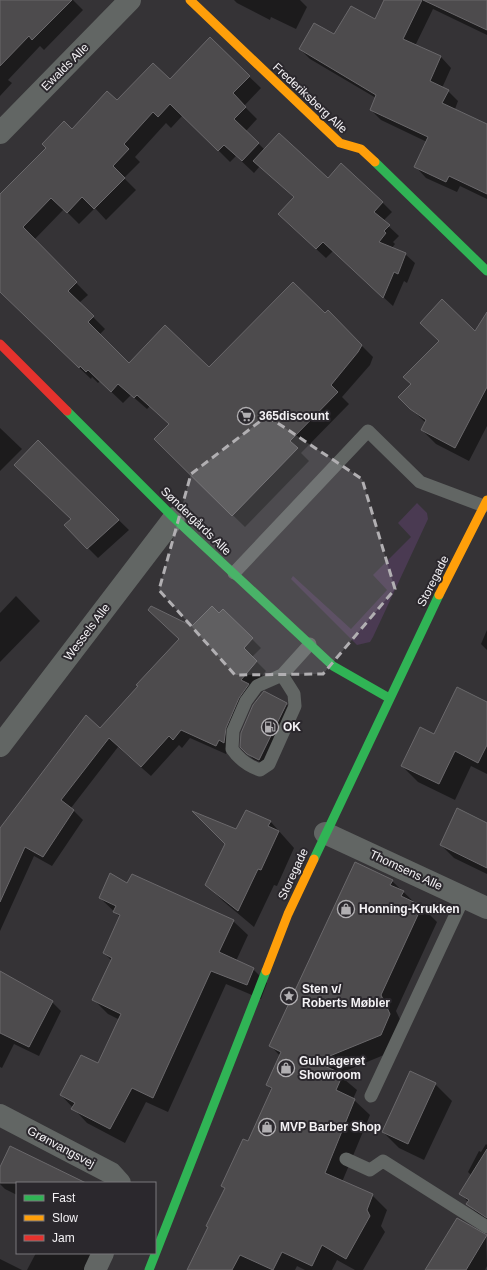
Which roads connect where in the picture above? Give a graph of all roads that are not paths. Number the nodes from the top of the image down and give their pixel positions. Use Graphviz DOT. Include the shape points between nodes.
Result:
graph roads {
  1 [pos="130,0"];
  2 [pos="190,0"];
  3 [pos="0,133"];
  4 [pos="487,271"];
  5 [pos="0,344"];
  6 [pos="486,503"];
  7 [pos="174,518"];
  8 [pos="234,573"];
  9 [pos="310,644"];
  10 [pos="282,675"];
  11 [pos="389,698"];
  12 [pos="0,746"];
  13 [pos="326,833"];
  14 [pos="464,897"];
  15 [pos="487,908"];
  16 [pos="371,1096"];
  17 [pos="0,1115"];
  18 [pos="346,1159"];
  19 [pos="119,1182"];
  20 [pos="487,1227"];
  21 [pos="156,1250"];
  22 [pos="103,1254"];
  23 [pos="154,1254"];
  24 [pos="95,1270"];
  25 [pos="148,1270"];
  1 -- 3 [label="street, Ewalds Alle"];
  2 -- 4 [label="street, Frederiksberg Alle" via="340,143 362,149"];
  5 -- 7 [label="street, Søndergårds Alle"];
  6 -- 8 [label="lane" via="420,482 368,431"];
  6 -- 11 [label="street, Storegade"];
  7 -- 8 [label="street, Søndergårds Alle"];
  7 -- 12 [label="street, Wessels Alle"];
  8 -- 9 [label="street, Søndergårds Alle"];
  9 -- 10 [label="lane"];
  9 -- 11 [label="street, Søndergårds Alle" via="333,666"];
  10 -- 10 [label="lane" via="256,686 246,701 233,731 232,749 237,757 260,770 269,764 295,706 294,694"];
  11 -- 13 [label="street, Storegade"];
  13 -- 14 [label="street, Thomsens Alle"];
  13 -- 21 [label="street, Storegade" via="288,914"];
  14 -- 15 [label="street, Thomsens Alle"];
  14 -- 16 [label="lane"];
  17 -- 19 [label="street, Grønvangsvej" via="110,1173"];
  18 -- 20 [label="lane" via="370,1170 383,1161"];
  22 -- 24 [label="street"];
  23 -- 25 [label="street, Storegade"];
}
